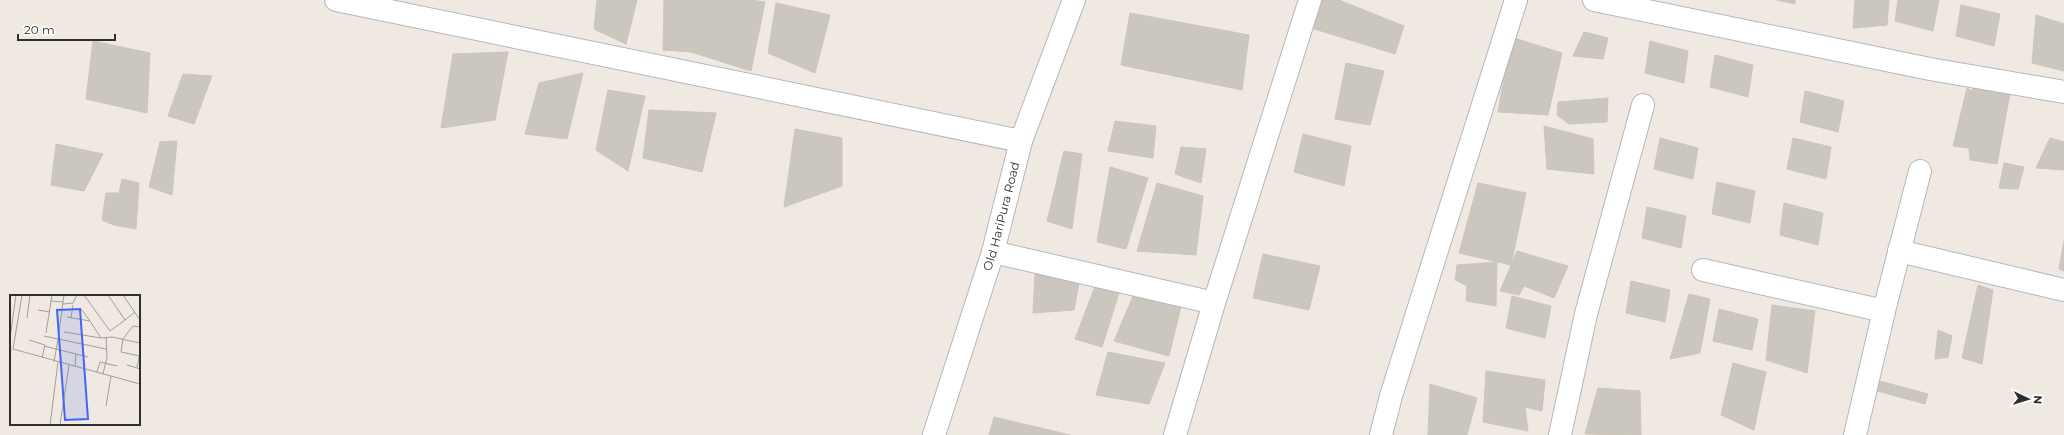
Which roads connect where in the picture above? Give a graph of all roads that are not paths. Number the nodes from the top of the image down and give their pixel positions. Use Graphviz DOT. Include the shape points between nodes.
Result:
graph roads {
  1 [pos="336,0"];
  2 [pos="1074,0"];
  3 [pos="1310,0"];
  4 [pos="1516,0"];
  5 [pos="1594,0"];
  6 [pos="2064,92"];
  7 [pos="1643,105"];
  8 [pos="1021,141"];
  9 [pos="1920,171"];
  10 [pos="1899,251"];
  11 [pos="993,252"];
  12 [pos="1703,270"];
  13 [pos="2064,290"];
  14 [pos="1214,303"];
  15 [pos="1884,311"];
  16 [pos="934,435"];
  17 [pos="1175,435"];
  18 [pos="1381,435"];
  19 [pos="1560,435"];
  20 [pos="1855,435"];
  1 -- 8 [label="street"];
  2 -- 8 [label="street, Old HariPura Road"];
  3 -- 14 [label="street"];
  4 -- 18 [label="street" via="1391,396"];
  5 -- 6 [label="street" via="1930,69"];
  7 -- 19 [label="street" via="1586,314"];
  8 -- 11 [label="street, Old HariPura Road"];
  9 -- 10 [label="street"];
  10 -- 13 [label="street"];
  10 -- 15 [label="street"];
  11 -- 14 [label="street"];
  11 -- 16 [label="street, Old HariPura Road"];
  12 -- 15 [label="street"];
  14 -- 17 [label="street"];
  15 -- 20 [label="street"];
}
